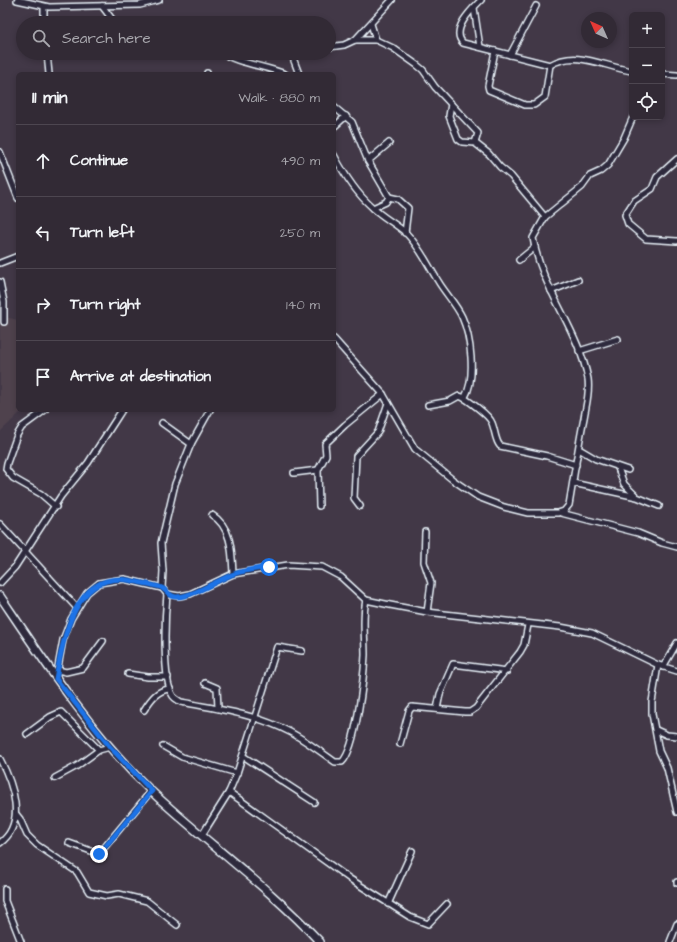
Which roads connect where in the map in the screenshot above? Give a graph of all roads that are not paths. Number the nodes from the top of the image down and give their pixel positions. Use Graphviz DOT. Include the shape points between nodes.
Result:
graph roads {
  1 [pos="17,0"];
  2 [pos="159,0"];
  3 [pos="392,0"];
  4 [pos="479,1"];
  5 [pos="102,6"];
  6 [pos="536,6"];
  7 [pos="44,7"];
  8 [pos="474,8"];
  9 [pos="44,16"];
  10 [pos="110,16"];
  11 [pos="371,24"];
  12 [pos="355,40"];
  13 [pos="376,40"];
  14 [pos="336,46"];
  15 [pos="480,47"];
  16 [pos="495,51"];
  17 [pos="510,55"];
  18 [pos="48,60"];
  19 [pos="238,60"];
  20 [pos="294,60"];
  21 [pos="550,64"];
  22 [pos="629,70"];
  23 [pos="49,72"];
  24 [pos="279,72"];
  25 [pos="299,72"];
  26 [pos="665,74"];
  27 [pos="677,75"];
  28 [pos="450,104"];
  29 [pos="336,108"];
  30 [pos="346,116"];
  31 [pos="632,120"];
  32 [pos="336,125"];
  33 [pos="389,143"];
  34 [pos="474,143"];
  35 [pos="0,152"];
  36 [pos="336,159"];
  37 [pos="677,159"];
  38 [pos="368,161"];
  39 [pos="16,193"];
  40 [pos="388,197"];
  41 [pos="373,208"];
  42 [pos="545,217"];
  43 [pos="405,233"];
  44 [pos="677,241"];
  45 [pos="535,247"];
  46 [pos="16,257"];
  47 [pos="519,260"];
  48 [pos="0,263"];
  49 [pos="578,280"];
  50 [pos="0,282"];
  51 [pos="551,291"];
  52 [pos="4,322"];
  53 [pos="618,339"];
  54 [pos="336,341"];
  55 [pos="579,351"];
  56 [pos="383,394"];
  57 [pos="465,397"];
  58 [pos="388,403"];
  59 [pos="428,405"];
  60 [pos="42,412"];
  61 [pos="121,412"];
  62 [pos="209,412"];
  63 [pos="162,423"];
  64 [pos="191,444"];
  65 [pos="580,449"];
  66 [pos="576,465"];
  67 [pos="618,468"];
  68 [pos="318,470"];
  69 [pos="628,470"];
  70 [pos="294,473"];
  71 [pos="573,483"];
  72 [pos="637,497"];
  73 [pos="319,506"];
  74 [pos="360,506"];
  75 [pos="660,506"];
  76 [pos="56,507"];
  77 [pos="561,513"];
  78 [pos="212,515"];
  79 [pos="0,524"];
  80 [pos="425,532"];
  81 [pos="677,547"];
  82 [pos="25,553"];
  83 [pos="233,574"];
  84 [pos="0,583"];
  85 [pos="162,588"];
  86 [pos="167,594"];
  87 [pos="0,596"];
  88 [pos="366,600"];
  89 [pos="77,608"];
  90 [pos="427,612"];
  91 [pos="528,625"];
  92 [pos="103,641"];
  93 [pos="677,643"];
  94 [pos="302,651"];
  95 [pos="661,666"];
  96 [pos="58,670"];
  97 [pos="506,670"];
  98 [pos="677,671"];
  99 [pos="128,674"];
  100 [pos="168,677"];
  101 [pos="56,679"];
  102 [pos="205,683"];
  103 [pos="170,689"];
  104 [pos="218,708"];
  105 [pos="437,709"];
  106 [pos="144,710"];
  107 [pos="256,718"];
  108 [pos="656,730"];
  109 [pos="28,734"];
  110 [pos="677,736"];
  111 [pos="400,744"];
  112 [pos="163,746"];
  113 [pos="110,747"];
  114 [pos="99,750"];
  115 [pos="243,756"];
  116 [pos="0,760"];
  117 [pos="237,773"];
  118 [pos="55,778"];
  119 [pos="152,791"];
  120 [pos="229,792"];
  121 [pos="314,802"];
  122 [pos="677,812"];
  123 [pos="16,814"];
  124 [pos="202,835"];
  125 [pos="0,843"];
  126 [pos="69,843"];
  127 [pos="412,851"];
  128 [pos="5,889"];
  129 [pos="388,904"];
  130 [pos="447,904"];
  131 [pos="677,924"];
  132 [pos="176,925"];
  133 [pos="21,942"];
  134 [pos="320,942"];
  135 [pos="670,942"];
  1 -- 7 [label="street"];
  2 -- 5 [label="street" via="140,5"];
  3 -- 11 [label="street"];
  4 -- 8 [label="street"];
  5 -- 7 [label="street"];
  5 -- 10 [label="street"];
  6 -- 17 [label="street"];
  7 -- 9 [label="street"];
  8 -- 15 [label="street"];
  8 -- 15 [label="street" via="461,24 460,38 467,44"];
  11 -- 12 [label="street"];
  11 -- 13 [label="street"];
  12 -- 13 [label="street"];
  12 -- 14 [label="street"];
  13 -- 28 [label="street" via="423,70"];
  15 -- 16 [label="street"];
  16 -- 17 [label="street"];
  16 -- 21 [label="street" via="489,90 526,105 534,105 545,97"];
  17 -- 21 [label="street"];
  18 -- 23 [label="street"];
  19 -- 24 [label="street"];
  20 -- 25 [label="street"];
  21 -- 22 [label="street" via="572,57"];
  26 -- 27 [label="street"];
  28 -- 34 [label="street" via="478,133"];
  28 -- 34 [label="street" via="449,116 455,135 462,142"];
  29 -- 30 [label="street"];
  30 -- 32 [label="street"];
  30 -- 38 [label="street" via="352,122"];
  31 -- 42 [label="street" via="608,164 590,176 582,187"];
  33 -- 38 [label="street"];
  34 -- 42 [label="street" via="489,154"];
  35 -- 39 [label="street"];
  36 -- 41 [label="street" via="355,190"];
  37 -- 44 [label="street" via="656,179 652,189 634,201 626,215 628,224 646,239"];
  38 -- 40 [label="street"];
  40 -- 41 [label="street" via="386,202"];
  40 -- 43 [label="street" via="398,199 408,208"];
  41 -- 43 [label="street"];
  42 -- 45 [label="street" via="534,236"];
  43 -- 57 [label="street" via="425,258 462,317 470,353 471,376"];
  45 -- 47 [label="street"];
  45 -- 51 [label="street"];
  46 -- 48 [label="street"];
  49 -- 51 [label="street"];
  50 -- 52 [label="street"];
  51 -- 55 [label="street"];
  53 -- 55 [label="street"];
  54 -- 56 [label="street"];
  55 -- 65 [label="street" via="588,386"];
  56 -- 58 [label="street"];
  56 -- 68 [label="street" via="326,442 325,458"];
  57 -- 59 [label="street" via="459,396 450,401"];
  57 -- 66 [label="street" via="491,420 500,446"];
  58 -- 74 [label="street" via="378,432 356,456 354,498"];
  58 -- 77 [label="street" via="415,449 471,493 517,511"];
  60 -- 76 [label="street" via="22,427 14,442 6,469 13,478 42,494"];
  61 -- 76 [label="street" via="88,463 61,496"];
  62 -- 64 [label="street"];
  63 -- 64 [label="street"];
  64 -- 85 [label="street" via="175,484 162,537"];
  65 -- 66 [label="street"];
  65 -- 67 [label="street" via="592,458"];
  66 -- 71 [label="street"];
  67 -- 69 [label="street"];
  67 -- 72 [label="street" via="624,484"];
  68 -- 70 [label="street"];
  68 -- 73 [label="street"];
  71 -- 72 [label="street"];
  71 -- 77 [label="street" via="569,505"];
  72 -- 75 [label="street"];
  76 -- 82 [label="street"];
  77 -- 81 [label="street" via="638,533"];
  78 -- 83 [label="street" via="221,521 228,534"];
  79 -- 82 [label="street"];
  80 -- 90 [label="street" via="424,562 431,583"];
  82 -- 84 [label="street"];
  82 -- 89 [label="street"];
  83 -- 86 [label="street" via="190,594 175,597"];
  83 -- 88 [label="street" via="269,567 317,566 335,573"];
  85 -- 86 [label="street"];
  85 -- 89 [label="street" via="124,579 107,581 94,586"];
  86 -- 100 [label="street"];
  87 -- 101 [label="street"];
  88 -- 90 [label="street"];
  88 -- 107 [label="street" via="364,670 355,731 347,757 342,762 336,762 291,732"];
  89 -- 96 [label="street" via="66,630"];
  90 -- 91 [label="street"];
  91 -- 95 [label="street" via="592,633"];
  91 -- 97 [label="street" via="522,649"];
  92 -- 96 [label="street" via="83,668 66,672"];
  93 -- 95 [label="street"];
  94 -- 107 [label="street" via="277,647"];
  95 -- 98 [label="street"];
  95 -- 108 [label="street" via="652,702"];
  96 -- 101 [label="street"];
  97 -- 105 [label="street" via="474,710 465,712"];
  97 -- 105 [label="street" via="453,664 440,694"];
  99 -- 100 [label="street" via="148,678"];
  100 -- 103 [label="street"];
  101 -- 113 [label="street"];
  102 -- 104 [label="street" via="216,688"];
  103 -- 104 [label="street" via="172,695 180,702"];
  103 -- 106 [label="street" via="163,690 151,698"];
  104 -- 107 [label="street"];
  105 -- 111 [label="street" via="417,706 411,708"];
  107 -- 115 [label="street"];
  108 -- 110 [label="street" via="667,736"];
  108 -- 122 [label="street" via="659,751 669,773"];
  109 -- 114 [label="street" via="61,712"];
  112 -- 117 [label="street" via="182,757"];
  113 -- 114 [label="street"];
  113 -- 119 [label="street"];
  114 -- 118 [label="street" via="78,766"];
  115 -- 117 [label="street"];
  115 -- 121 [label="street"];
  116 -- 123 [label="street" via="12,787"];
  117 -- 120 [label="street"];
  119 -- 124 [label="street"];
  119 -- 126 [label="street" via="99,854"];
  120 -- 124 [label="street"];
  120 -- 129 [label="street"];
  123 -- 125 [label="street" via="10,832"];
  123 -- 132 [label="street" via="27,835 37,845 77,872 89,892 107,896 119,894 147,901"];
  124 -- 134 [label="street" via="287,907"];
  127 -- 129 [label="street"];
  128 -- 133 [label="street" via="5,901"];
  129 -- 130 [label="street" via="428,924"];
  131 -- 135 [label="street"];
}
